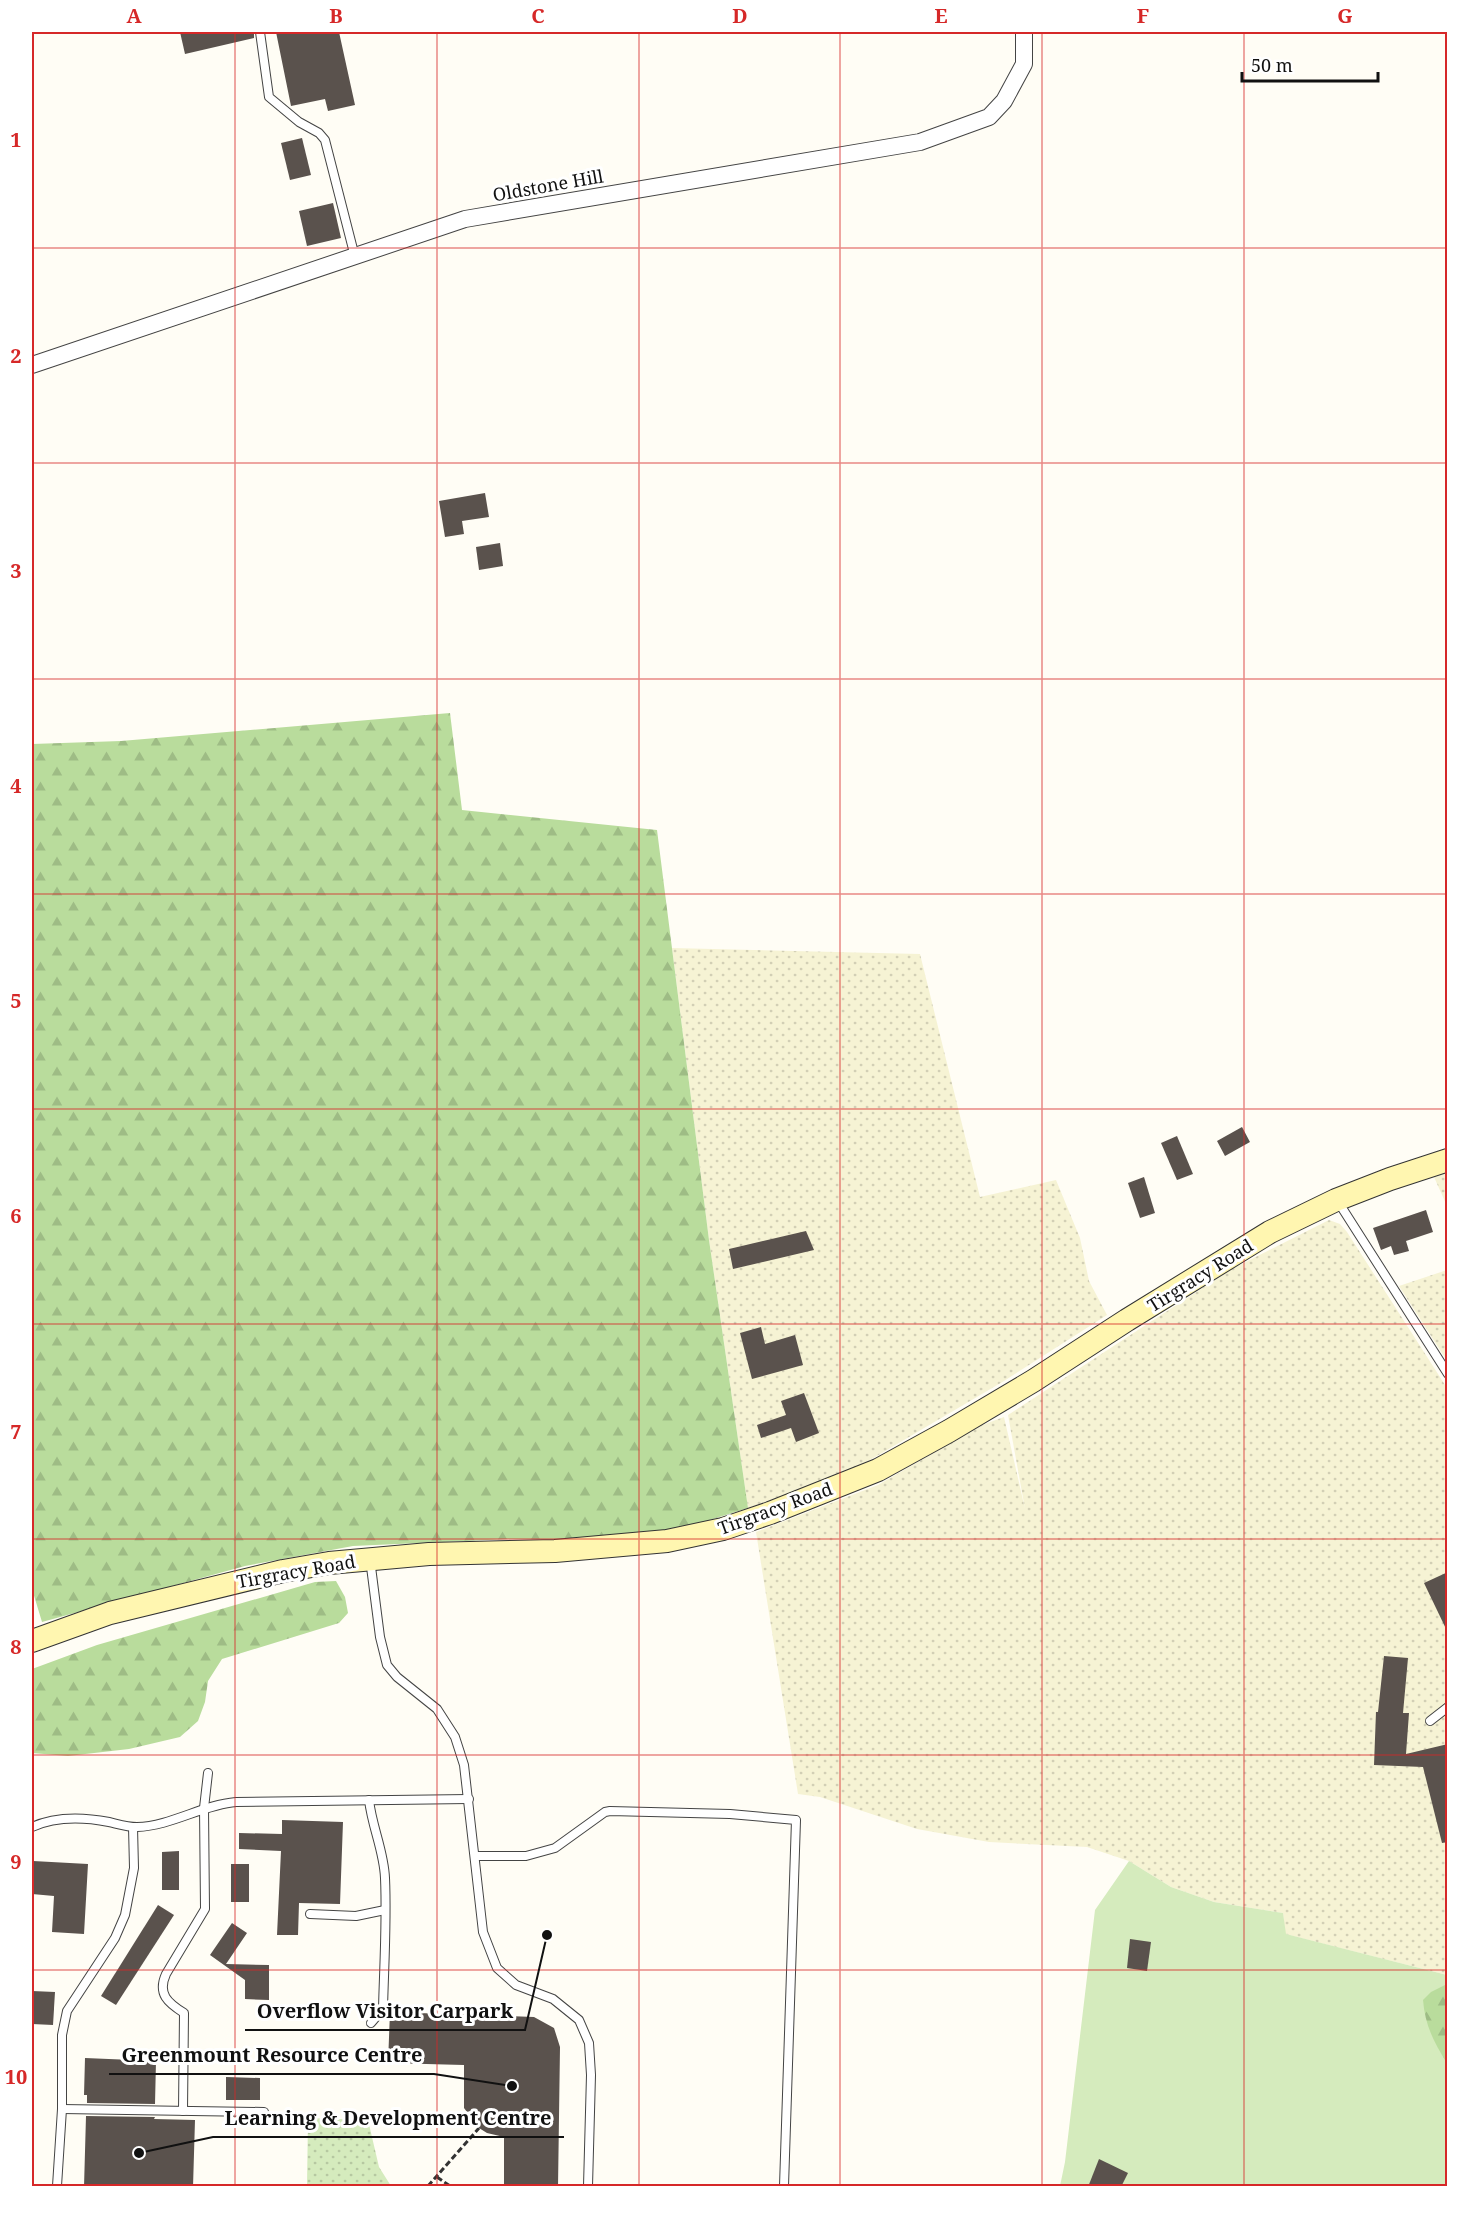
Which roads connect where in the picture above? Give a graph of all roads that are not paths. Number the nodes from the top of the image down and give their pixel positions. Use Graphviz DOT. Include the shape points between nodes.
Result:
graph roads {
  1 [pos="260,32"];
  2 [pos="1024,32"];
  3 [pos="355,256"];
  4 [pos="32,365"];
  5 [pos="1448,1160"];
  6 [pos="1336,1200"];
  7 [pos="1448,1374"];
  8 [pos="370,1558"];
  9 [pos="32,1641"];
  10 [pos="1448,1707"];
  11 [pos="1430,1722"];
  12 [pos="208,1773"];
  13 [pos="469,1798"];
  14 [pos="369,1800"];
  15 [pos="204,1808"];
  16 [pos="32,1827"];
  17 [pos="133,1827"];
  18 [pos="476,1856"];
  19 [pos="385,1910"];
  20 [pos="310,1914"];
  21 [pos="371,2023"];
  22 [pos="62,2109"];
  23 [pos="183,2111"];
  24 [pos="264,2112"];
  25 [pos="57,2187"];
  26 [pos="588,2187"];
  27 [pos="784,2187"];
  1 -- 3 [label="lane" via="269,97 325,140"];
  2 -- 3 [label="street, Oldstone Hill" via="1024,64 1004,101 989,117 920,142 465,219"];
  3 -- 4 [label="street, Oldstone Hill"];
  5 -- 6 [label="street, Tirgracy Road"];
  6 -- 7 [label="lane"];
  6 -- 8 [label="street, Tirgracy Road" via="1236,1251 878,1470 770,1513 723,1529 667,1541 555,1551"];
  8 -- 9 [label="street, Tirgracy Road" via="283,1571 110,1613"];
  8 -- 13 [label="lane" via="387,1665 437,1709 455,1737"];
  10 -- 11 [label="lane"];
  12 -- 15 [label="lane"];
  13 -- 14 [label="lane"];
  13 -- 18 [label="lane"];
  14 -- 15 [label="lane" via="236,1802"];
  14 -- 19 [label="lane" via="384,1865"];
  15 -- 17 [label="lane" via="158,1824"];
  15 -- 23 [label="lane" via="205,1909 162,1984 167,2001 184,2013"];
  16 -- 17 [label="lane" via="64,1818"];
  17 -- 22 [label="lane" via="134,1868 125,1915 115,1938 67,2011 62,2035"];
  18 -- 26 [label="lane" via="483,1932 497,1968 516,1986 552,1999 579,2020 589,2043"];
  18 -- 27 [label="lane" via="526,1856 555,1848 610,1811 796,1820"];
  19 -- 20 [label="lane" via="356,1916"];
  19 -- 21 [label="lane" via="383,2009"];
  22 -- 23 [label="lane"];
  22 -- 25 [label="lane"];
  23 -- 24 [label="lane"];
}
